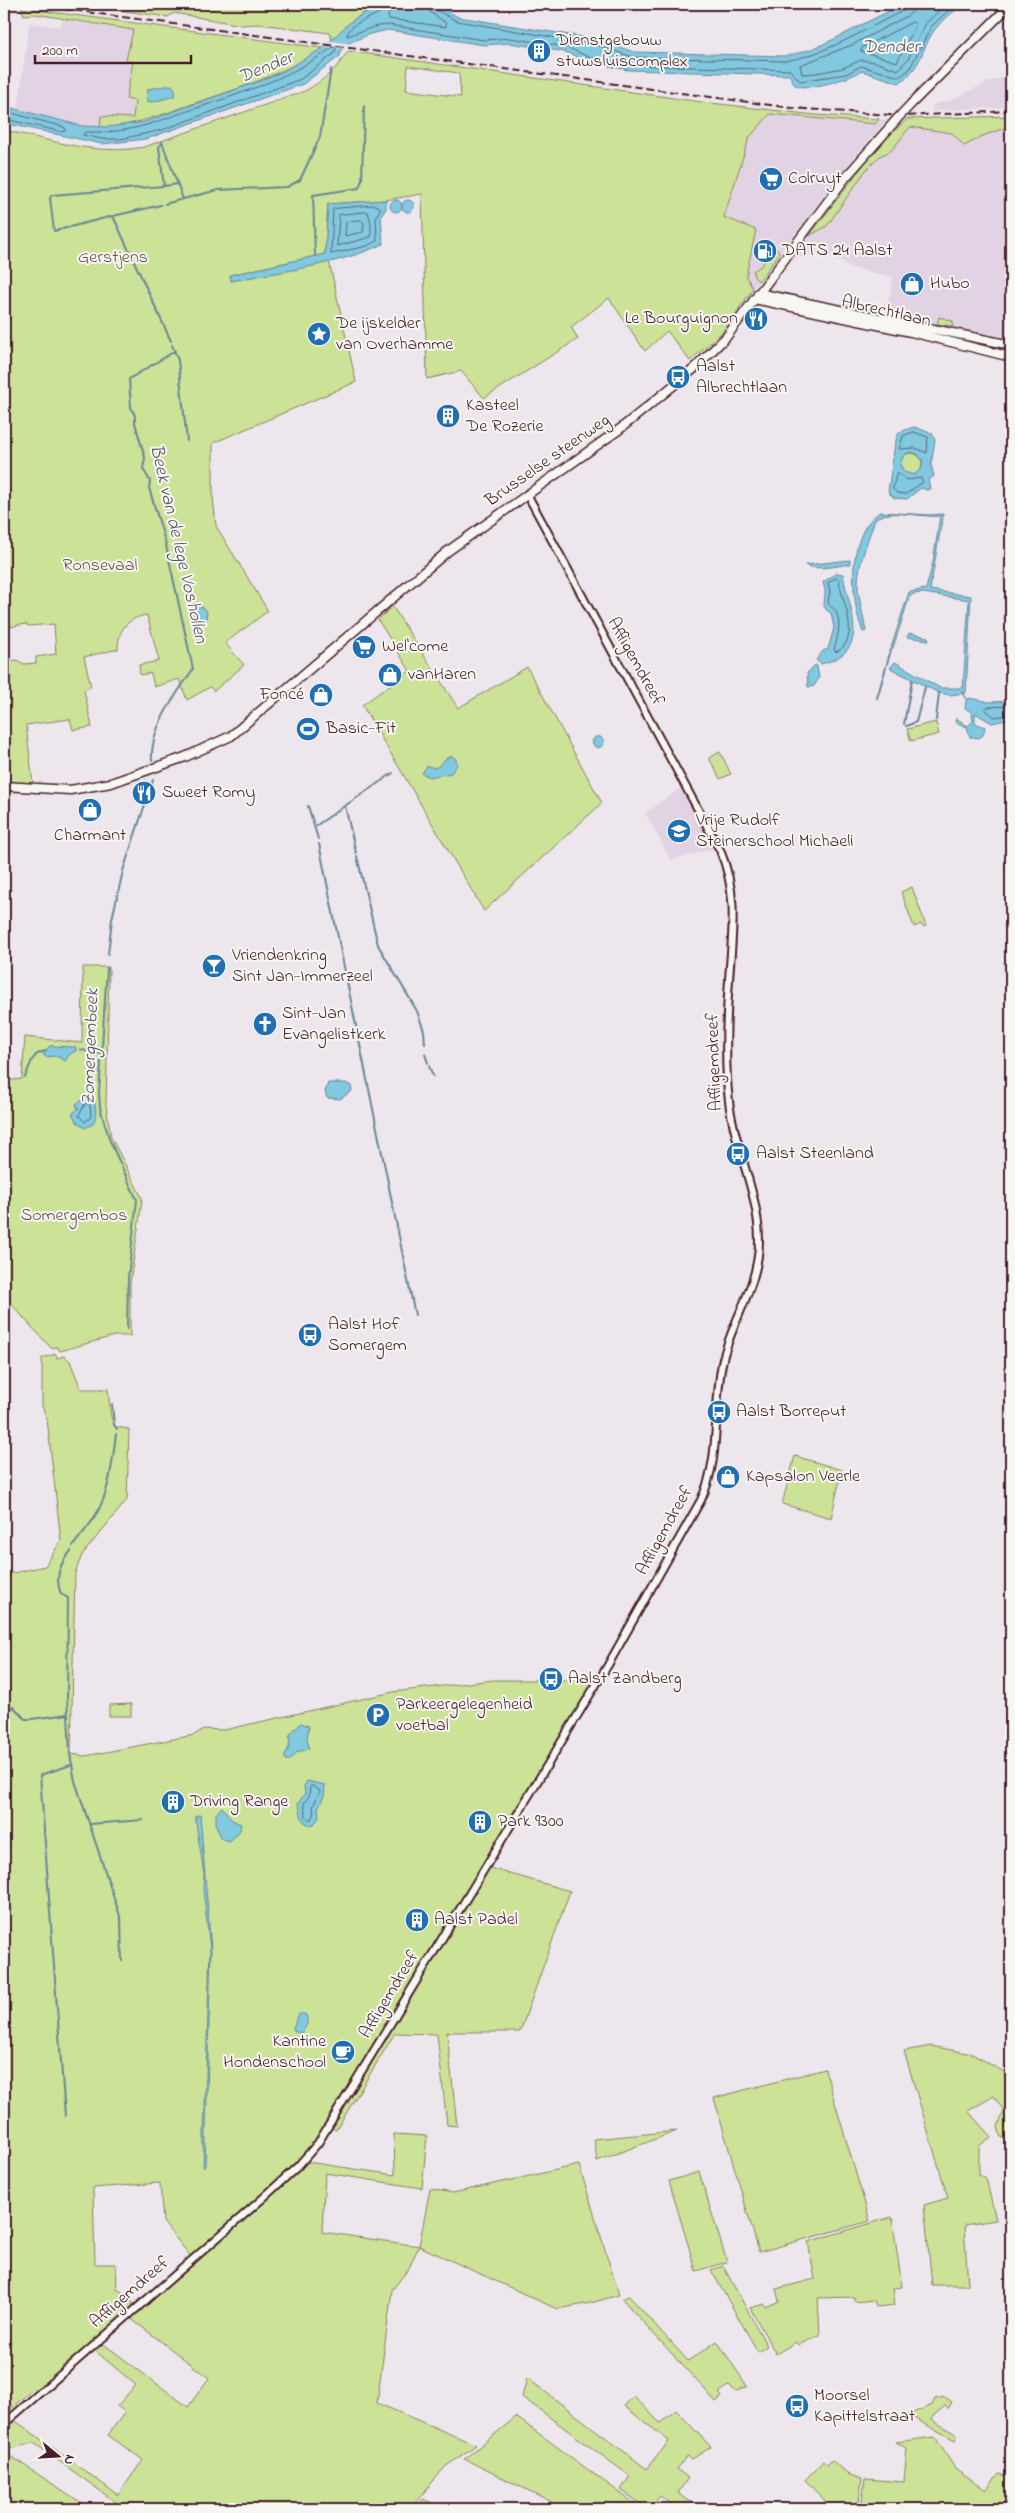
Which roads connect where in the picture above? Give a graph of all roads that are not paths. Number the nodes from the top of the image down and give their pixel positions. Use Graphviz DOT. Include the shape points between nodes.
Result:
graph roads {
  1 [pos="1011,4"];
  2 [pos="756,296"];
  3 [pos="1011,346"];
  4 [pos="1011,356"];
  5 [pos="526,494"];
  6 [pos="4,786"];
  7 [pos="4,2424"];
  1 -- 2 [label="main road, Brusselse steenweg, bridge" via="857,163"];
  2 -- 3 [label="main road, Albrechtlaan"];
  2 -- 4 [label="main road, Albrechtlaan"];
  2 -- 5 [label="main road, Brusselse steenweg" via="716,348 673,388"];
  5 -- 6 [label="main road, Brusselse steenweg" via="430,565 241,728 220,742 125,779 84,789"];
  5 -- 7 [label="street, Affligemdreef" via="720,850 731,877 734,907 726,1019 729,1101 751,1185 759,1240 754,1279 723,1360 711,1471 701,1500 611,1660 318,2143 262,2199"];
}
